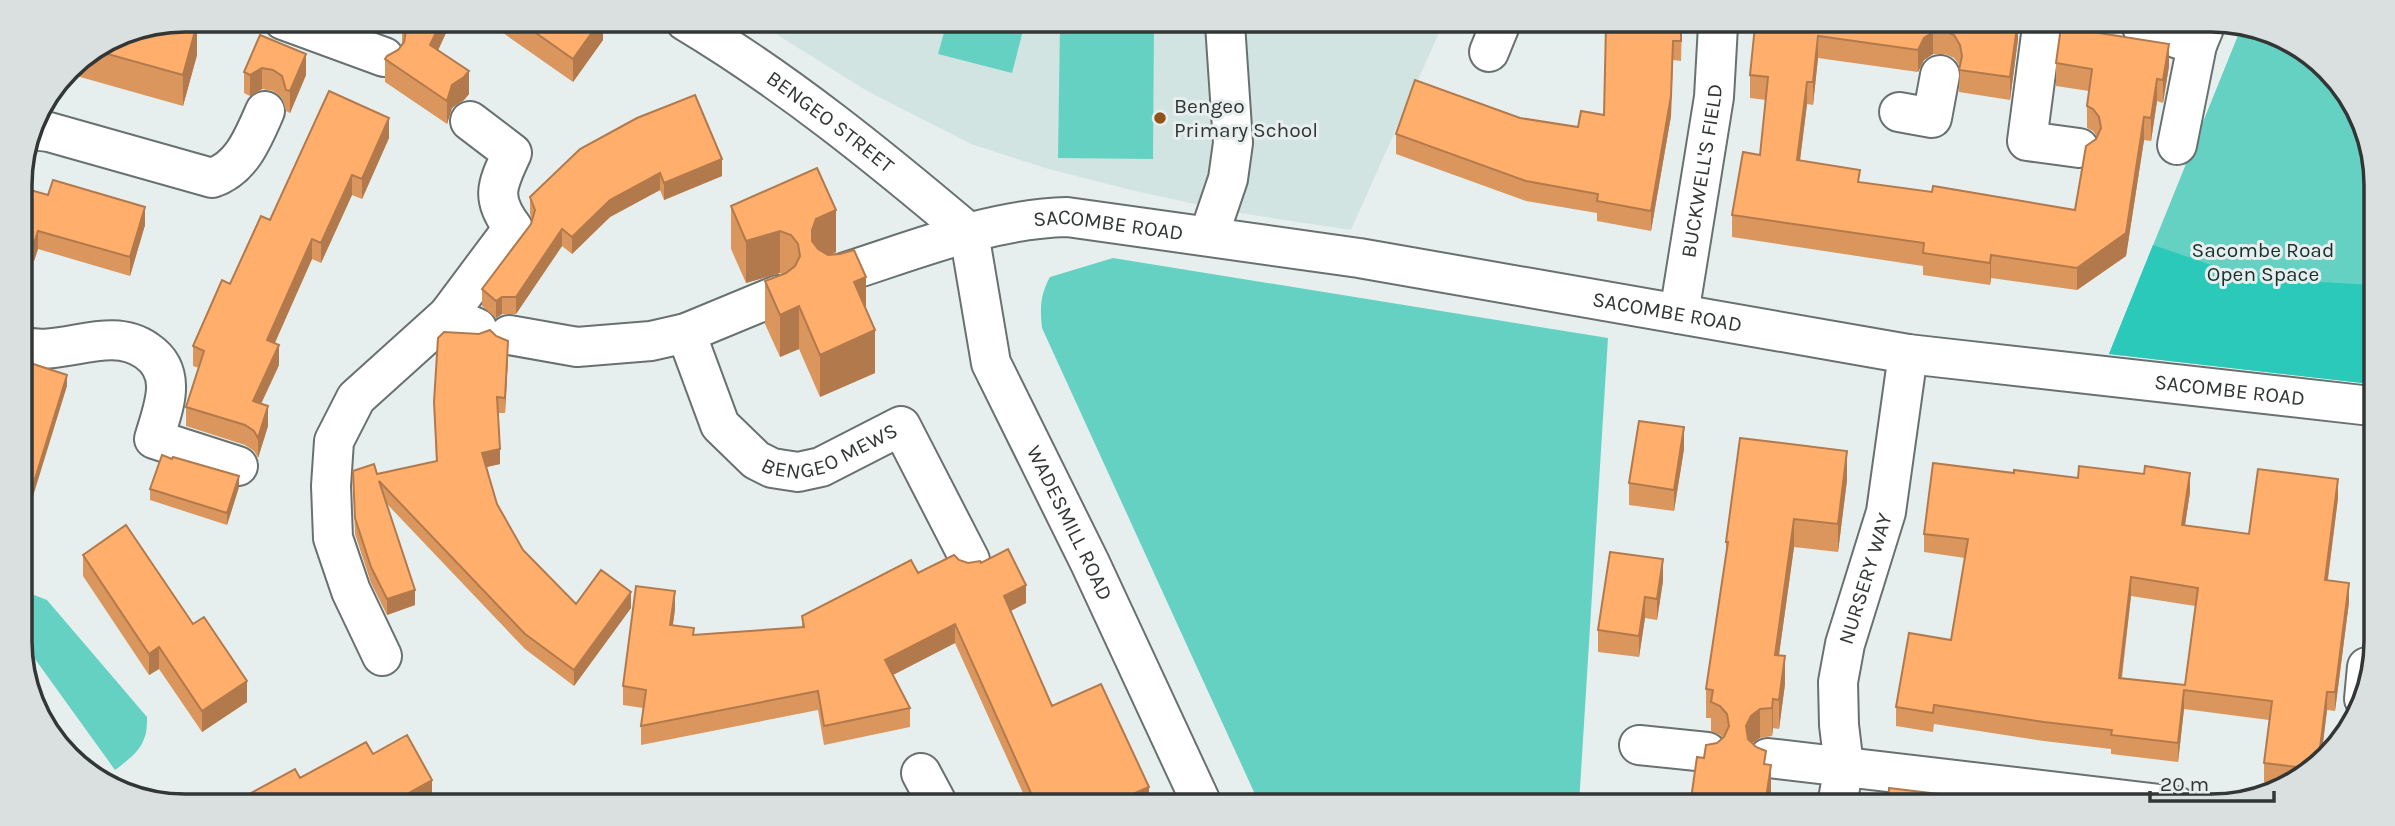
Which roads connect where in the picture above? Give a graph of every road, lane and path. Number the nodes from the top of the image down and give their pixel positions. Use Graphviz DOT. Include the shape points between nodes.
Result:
graph roads {
  1 [pos="316,32"];
  2 [pos="703,32"];
  3 [pos="1226,32"];
  4 [pos="1718,32"];
  5 [pos="2041,32"];
  6 [pos="2174,32"];
  7 [pos="2200,36"];
  8 [pos="384,57"];
  9 [pos="1940,75"];
  10 [pos="265,111"];
  11 [pos="1899,112"];
  12 [pos="470,121"];
  13 [pos="41,131"];
  14 [pos="2177,145"];
  15 [pos="2079,148"];
  16 [pos="969,233"];
  17 [pos="1209,236"];
  18 [pos="833,276"];
  19 [pos="778,295"];
  20 [pos="1679,314"];
  21 [pos="478,326"];
  22 [pos="686,333"];
  23 [pos="32,348"];
  24 [pos="1908,354"];
  25 [pos="2364,405"];
  26 [pos="238,467"];
  27 [pos="970,560"];
  28 [pos="382,656"];
  29 [pos="1639,745"];
  30 [pos="1707,752"];
  31 [pos="1769,758"];
  32 [pos="1844,766"];
  33 [pos="1197,794"];
  34 [pos="1839,794"];
  35 [pos="2077,794"];
  1 -- 8 [label="street"];
  2 -- 16 [label="street, BENGEO STREET" via="827,117"];
  3 -- 17 [label="street" via="1233,144 1228,179"];
  4 -- 20 [label="street, BUCKWELL'S FIELD" via="1714,97"];
  5 -- 15 [label="street" via="2027,141"];
  6 -- 7 [label="street"];
  7 -- 14 [label="street"];
  9 -- 11 [label="street" via="1932,118"];
  10 -- 13 [label="street" via="237,162 212,178"];
  12 -- 21 [label="street" via="512,153 498,183 497,199 513,228"];
  16 -- 17 [label="street, SACOMBE ROAD" via="1067,218"];
  16 -- 18 [label="street"];
  16 -- 33 [label="street, WADESMILL ROAD" via="991,363"];
  17 -- 20 [label="street, SACOMBE ROAD"];
  19 -- 22 [label="street"];
  20 -- 24 [label="street, SACOMBE ROAD"];
  21 -- 22 [label="street" via="577,347"];
  21 -- 28 [label="street" via="356,398 334,441 333,538 351,592"];
  22 -- 27 [label="street, BENGEO MEWS" via="720,425 756,460 772,468 798,472 821,467 901,426"];
  23 -- 26 [label="street" via="103,340 125,340 140,346 155,356 166,373 166,397 154,439"];
  24 -- 25 [label="street, SACOMBE ROAD"];
  24 -- 32 [label="street, NURSERY WAY" via="1886,512 1845,644 1839,682"];
  29 -- 30 [label="street"];
  31 -- 32 [label="street"];
  32 -- 34 [label="street, NURSERY WAY"];
  32 -- 35 [label="street"];
}
